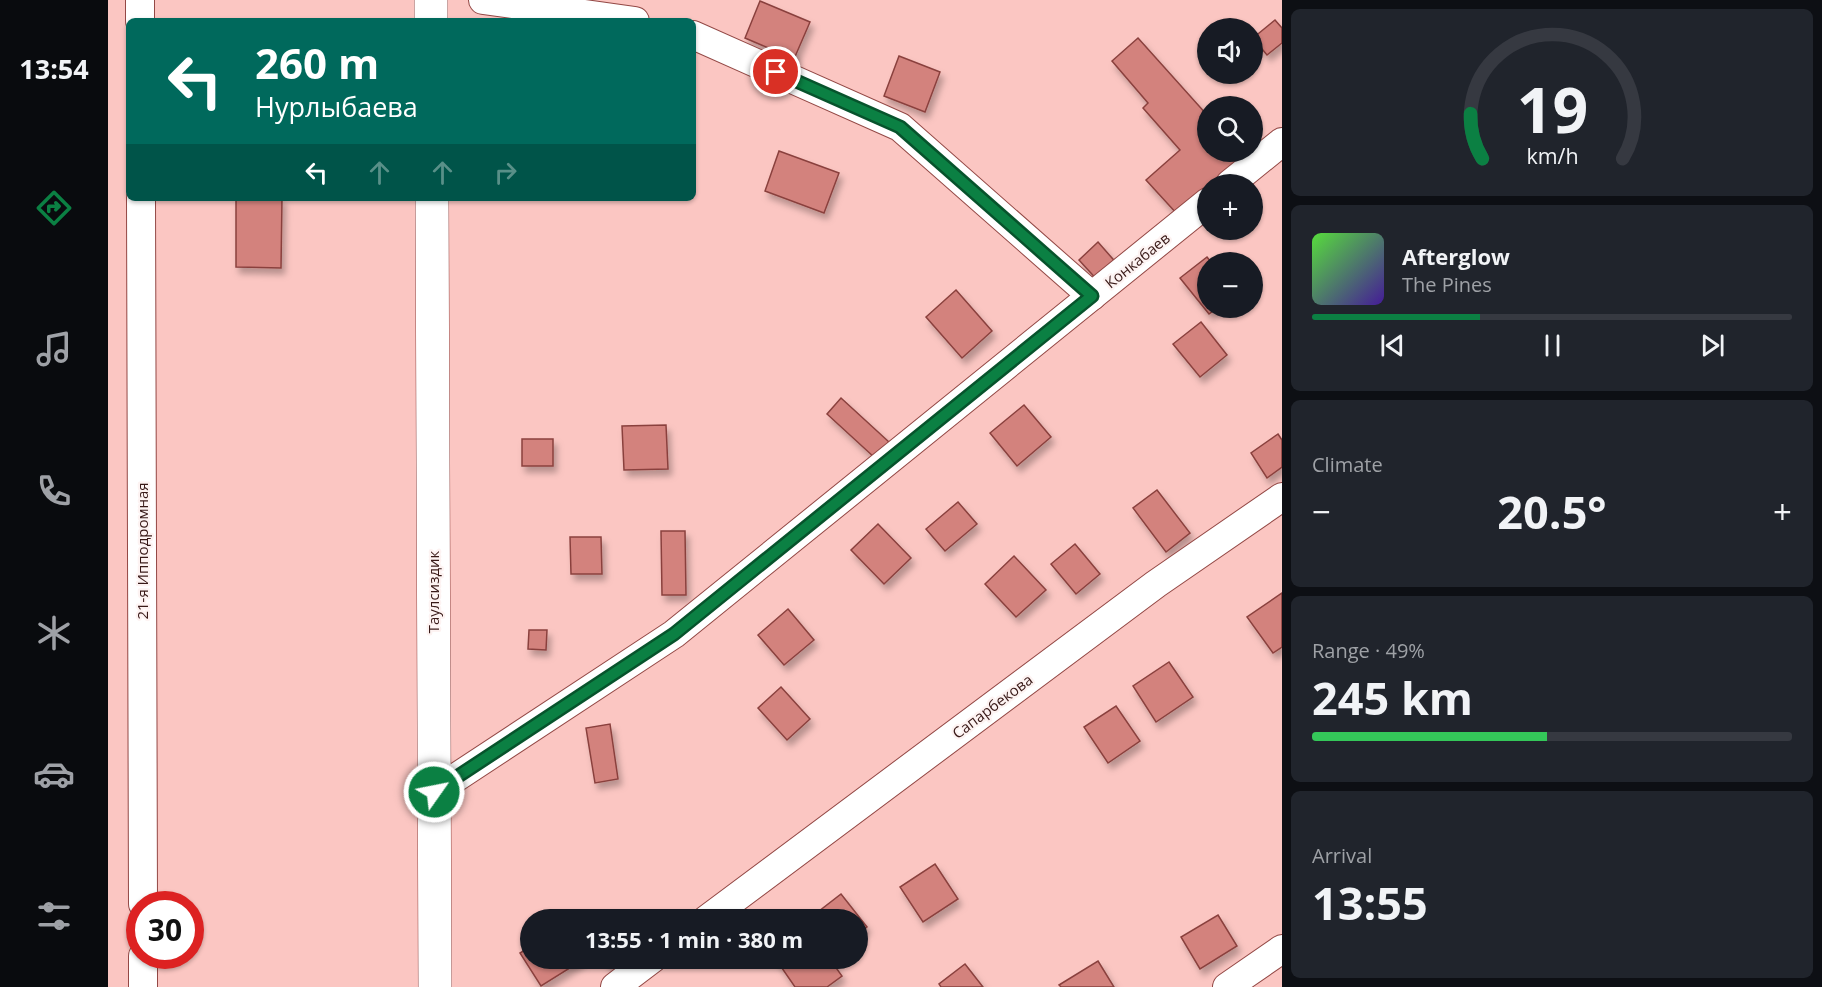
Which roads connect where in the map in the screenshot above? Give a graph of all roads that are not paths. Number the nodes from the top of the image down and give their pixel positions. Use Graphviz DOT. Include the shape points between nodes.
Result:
graph roads {
  1 [pos="140,0"];
  2 [pos="431,0"];
  3 [pos="483,0"];
  4 [pos="140,18"];
  5 [pos="431,18"];
  6 [pos="613,18"];
  7 [pos="696,36"];
  8 [pos="1282,142"];
  9 [pos="1242,174"];
  10 [pos="141,201"];
  11 [pos="432,201"];
  12 [pos="1197,211"];
  13 [pos="1092,296"];
  14 [pos="1282,497"];
  15 [pos="434,792"];
  16 [pos="143,891"];
  17 [pos="721,909"];
  18 [pos="1282,949"];
  19 [pos="143,969"];
  20 [pos="639,969"];
  21 [pos="143,987"];
  22 [pos="435,987"];
  23 [pos="615,987"];
  24 [pos="1227,987"];
  1 -- 4 [label="street"];
  2 -- 5 [label="main road"];
  3 -- 6 [label="street"];
  7 -- 13 [label="street" via="900,127"];
  8 -- 9 [label="street"];
  10 -- 16 [label="street, 21-я Ипподромная"];
  11 -- 15 [label="main road, Таулсиздик"];
  12 -- 13 [label="street, Конкабаев"];
  13 -- 15 [label="street, Конкабаев" via="674,634"];
  14 -- 17 [label="street, Сапарбекова" via="1156,584"];
  15 -- 22 [label="main road, Таулсиздик"];
  18 -- 24 [label="street"];
  19 -- 21 [label="street"];
  20 -- 23 [label="street"];
}
